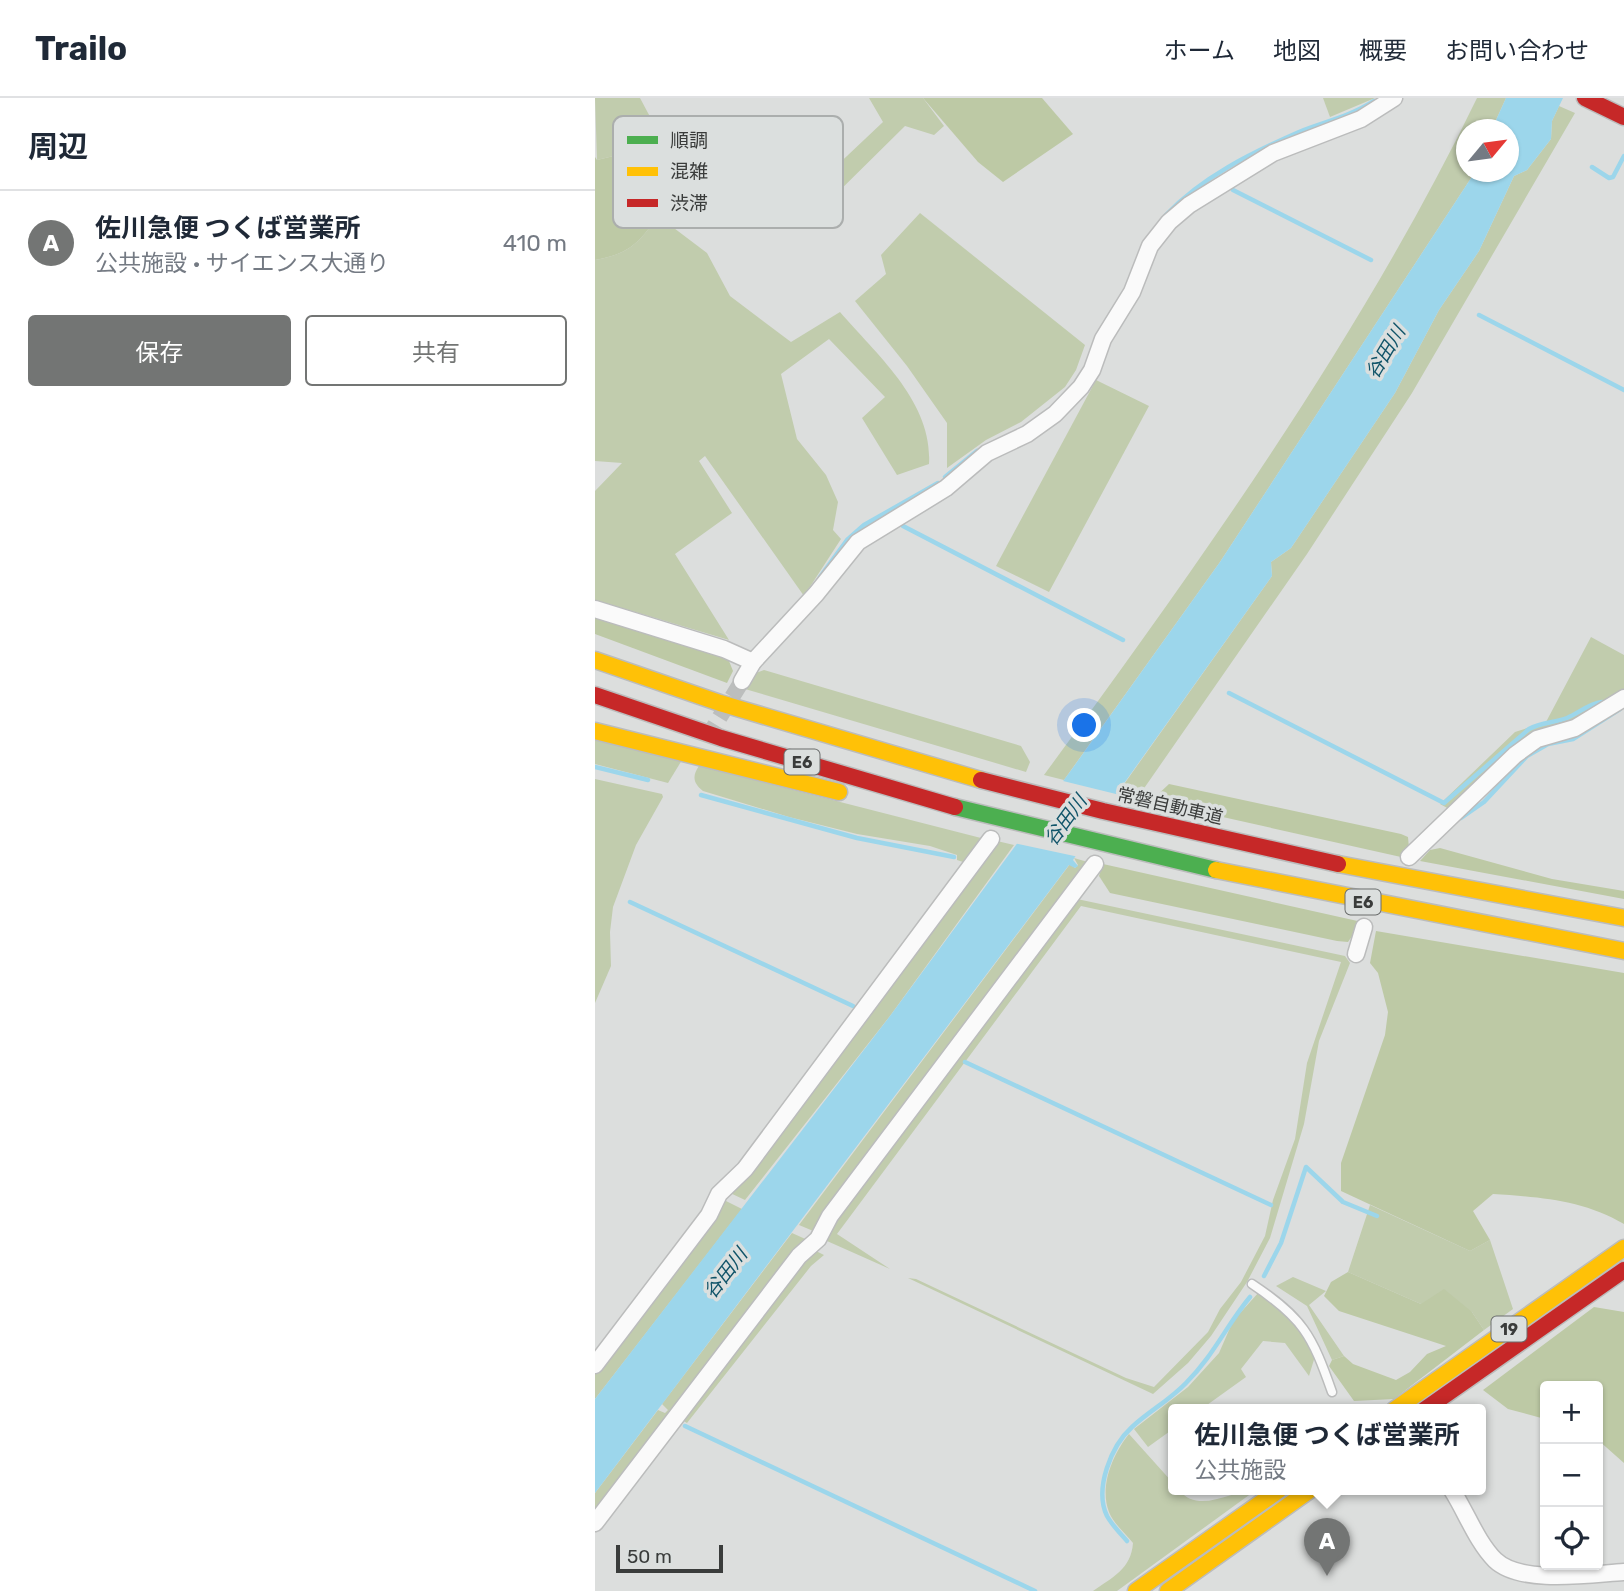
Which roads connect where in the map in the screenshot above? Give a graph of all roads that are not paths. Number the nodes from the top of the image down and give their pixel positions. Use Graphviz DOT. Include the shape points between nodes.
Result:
graph roads {
  1 [pos="1394,98"];
  2 [pos="1585,98"];
  3 [pos="1624,117"];
  4 [pos="595,608"];
  5 [pos="595,659"];
  6 [pos="754,662"];
  7 [pos="742,681"];
  8 [pos="595,695"];
  9 [pos="1624,698"];
  10 [pos="595,731"];
  11 [pos="1002,830"];
  12 [pos="1409,857"];
  13 [pos="1095,864"];
  14 [pos="1624,918"];
  15 [pos="1364,927"];
  16 [pos="1624,951"];
  17 [pos="1356,954"];
  18 [pos="1624,1248"];
  19 [pos="1624,1270"];
  20 [pos="1252,1284"];
  21 [pos="595,1364"];
  22 [pos="1332,1392"];
  23 [pos="1403,1404"];
  24 [pos="1433,1404"];
  25 [pos="1272,1495"];
  26 [pos="1303,1495"];
  27 [pos="1455,1495"];
  28 [pos="595,1522"];
  29 [pos="1624,1572"];
  30 [pos="1136,1591"];
  31 [pos="1168,1591"];
  1 -- 6 [label="street" via="1361,119 1273,153 1179,213 1150,246 1132,292 1081,387 1027,434 988,453 946,488 858,542"];
  2 -- 3 [label="main road"];
  4 -- 6 [label="street"];
  5 -- 14 [label="main road, 常磐自動車道 / E6" via="843,740 1122,816 1367,871"];
  6 -- 7 [label="street"];
  8 -- 11 [label="main road, E6"];
  9 -- 12 [label="street" via="1575,728 1537,740 1515,755"];
  10 -- 11 [label="main road"];
  11 -- 16 [label="main road, E6" via="1104,843 1360,902"];
  11 -- 21 [label="street" via="745,1169 719,1194 709,1215"];
  13 -- 28 [label="street" via="830,1216 818,1239 799,1256"];
  15 -- 17 [label="street"];
  18 -- 23 [label="main road, 19"];
  19 -- 24 [label="main road, 19"];
  20 -- 22 [label="lane" via="1302,1323"];
  25 -- 30 [label="main road"];
  26 -- 31 [label="main road"];
  27 -- 29 [label="street" via="1497,1562 1545,1576"];
}
